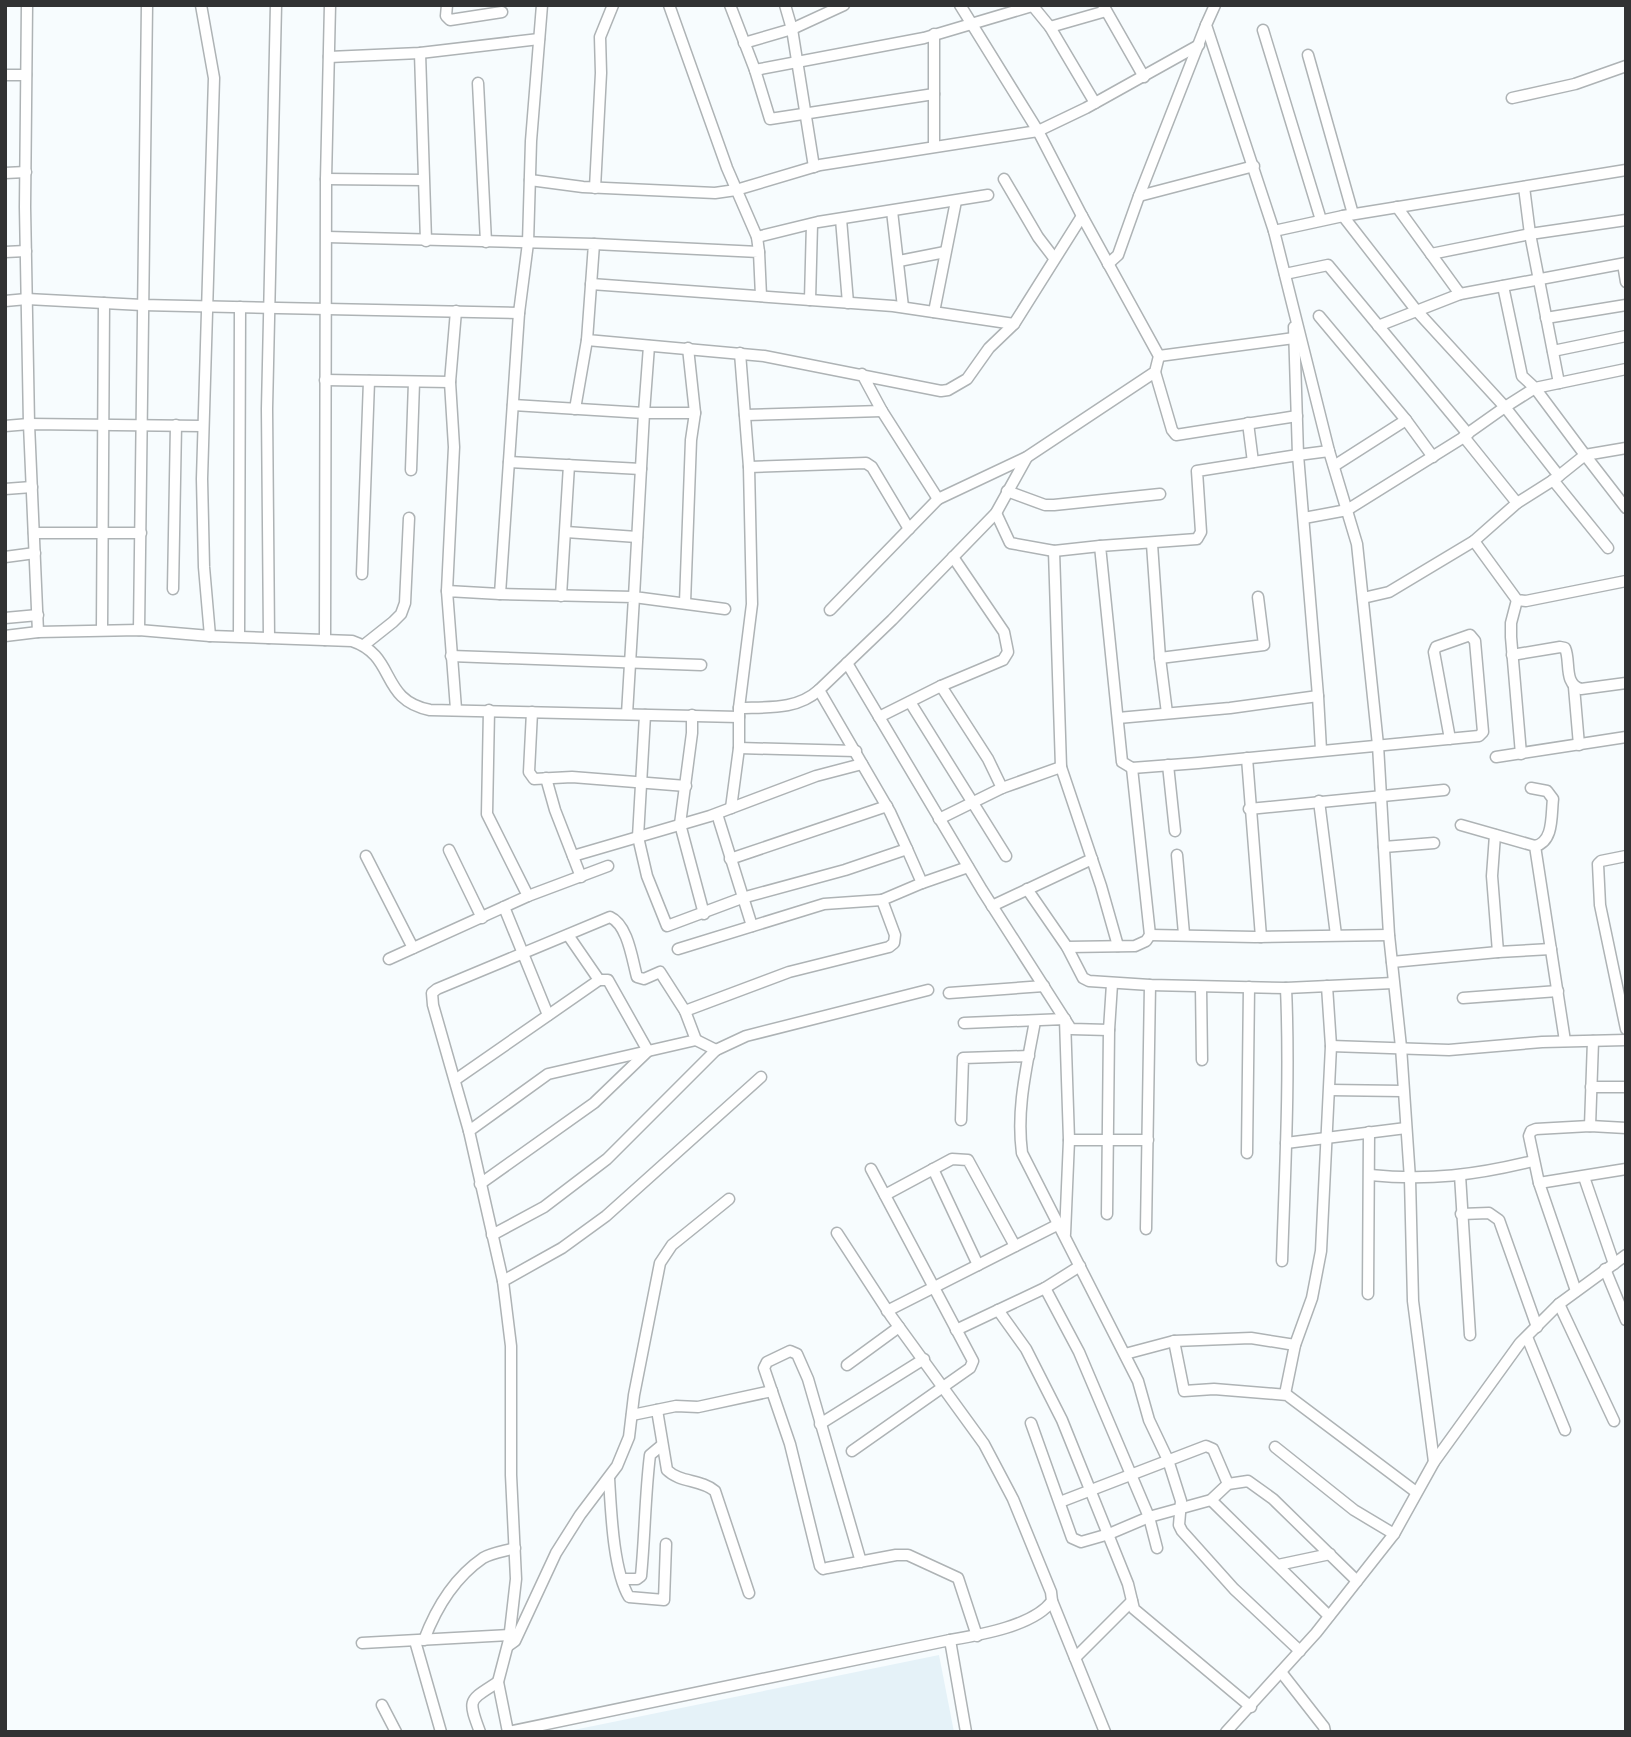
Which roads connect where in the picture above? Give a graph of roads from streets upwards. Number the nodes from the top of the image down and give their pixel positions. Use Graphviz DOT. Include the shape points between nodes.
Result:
graph roads {
  1 [pos="27,5"];
  2 [pos="147,5"];
  3 [pos="201,5"];
  4 [pos="276,5"];
  5 [pos="330,5"];
  6 [pos="447,5"];
  7 [pos="542,5"];
  8 [pos="613,5"];
  9 [pos="668,5"];
  10 [pos="730,5"];
  11 [pos="785,5"];
  12 [pos="960,5"];
  13 [pos="1215,5"];
  14 [pos="843,6"];
  15 [pos="1032,6"];
  16 [pos="1105,8"];
  17 [pos="502,12"];
  18 [pos="971,23"];
  19 [pos="1206,25"];
  20 [pos="1050,27"];
  21 [pos="792,29"];
  22 [pos="1263,30"];
  23 [pos="934,34"];
  24 [pos="539,40"];
  25 [pos="744,43"];
  26 [pos="1199,45"];
  27 [pos="420,53"];
  28 [pos="1308,55"];
  29 [pos="329,57"];
  30 [pos="798,62"];
  31 [pos="1626,66"];
  32 [pos="755,70"];
  33 [pos="5,75"];
  34 [pos="26,75"];
  35 [pos="1144,77"];
  36 [pos="478,83"];
  37 [pos="934,94"];
  38 [pos="1512,98"];
  39 [pos="1095,103"];
  40 [pos="806,114"];
  41 [pos="1038,131"];
  42 [pos="934,146"];
  43 [pos="1254,166"];
  44 [pos="814,167"];
  45 [pos="1626,170"];
  46 [pos="26,172"];
  47 [pos="5,173"];
  48 [pos="326,178"];
  49 [pos="1004,179"];
  50 [pos="423,180"];
  51 [pos="530,180"];
  52 [pos="1524,187"];
  53 [pos="595,188"];
  54 [pos="736,190"];
  55 [pos="988,195"];
  56 [pos="1139,196"];
  57 [pos="956,201"];
  58 [pos="1397,207"];
  59 [pos="892,211"];
  60 [pos="1348,215"];
  61 [pos="1082,216"];
  62 [pos="841,219"];
  63 [pos="1321,220"];
  64 [pos="1626,220"];
  65 [pos="812,224"];
  66 [pos="1274,232"];
  67 [pos="1531,234"];
  68 [pos="327,237"];
  69 [pos="757,237"];
  70 [pos="426,240"];
  71 [pos="486,242"];
  72 [pos="528,243"];
  73 [pos="594,244"];
  74 [pos="26,251"];
  75 [pos="5,252"];
  76 [pos="759,252"];
  77 [pos="945,252"];
  78 [pos="1431,254"];
  79 [pos="1054,258"];
  80 [pos="899,261"];
  81 [pos="1108,264"];
  82 [pos="1624,264"];
  83 [pos="1285,274"];
  84 [pos="1540,281"];
  85 [pos="1626,282"];
  86 [pos="591,284"];
  87 [pos="1503,286"];
  88 [pos="1460,295"];
  89 [pos="761,296"];
  90 [pos="27,299"];
  91 [pos="810,300"];
  92 [pos="5,301"];
  93 [pos="104,303"];
  94 [pos="848,303"];
  95 [pos="142,305"];
  96 [pos="1626,305"];
  97 [pos="205,306"];
  98 [pos="240,307"];
  99 [pos="902,307"];
  100 [pos="268,308"];
  101 [pos="325,308"];
  102 [pos="1294,309"];
  103 [pos="1416,310"];
  104 [pos="456,311"];
  105 [pos="934,312"];
  106 [pos="519,313"];
  107 [pos="1319,316"];
  108 [pos="1546,318"];
  109 [pos="1014,324"];
  110 [pos="1378,326"];
  111 [pos="1626,336"];
  112 [pos="1294,338"];
  113 [pos="587,340"];
  114 [pos="649,346"];
  115 [pos="688,348"];
  116 [pos="1553,351"];
  117 [pos="740,353"];
  118 [pos="1159,356"];
  119 [pos="1626,369"];
  120 [pos="1155,372"];
  121 [pos="862,374"];
  122 [pos="326,380"];
  123 [pos="369,381"];
  124 [pos="414,382"];
  125 [pos="450,383"];
  126 [pos="1559,383"];
  127 [pos="1535,388"];
  128 [pos="513,405"];
  129 [pos="1505,407"];
  130 [pos="575,409"];
  131 [pos="882,411"];
  132 [pos="643,413"];
  133 [pos="695,413"];
  134 [pos="745,415"];
  135 [pos="1297,416"];
  136 [pos="1406,420"];
  137 [pos="1248,423"];
  138 [pos="29,424"];
  139 [pos="141,425"];
  140 [pos="176,425"];
  141 [pos="5,426"];
  142 [pos="103,426"];
  143 [pos="202,426"];
  144 [pos="1466,435"];
  145 [pos="1626,449"];
  146 [pos="1329,451"];
  147 [pos="1298,455"];
  148 [pos="1585,455"];
  149 [pos="1027,457"];
  150 [pos="1433,457"];
  151 [pos="509,462"];
  152 [pos="1253,462"];
  153 [pos="569,465"];
  154 [pos="749,467"];
  155 [pos="1334,467"];
  156 [pos="640,469"];
  157 [pos="411,470"];
  158 [pos="1556,478"];
  159 [pos="32,487"];
  160 [pos="5,489"];
  161 [pos="1007,491"];
  162 [pos="1160,494"];
  163 [pos="938,499"];
  164 [pos="1517,503"];
  165 [pos="1626,508"];
  166 [pos="1347,510"];
  167 [pos="996,513"];
  168 [pos="409,518"];
  169 [pos="1304,518"];
  170 [pos="909,529"];
  171 [pos="103,532"];
  172 [pos="566,532"];
  173 [pos="34,533"];
  174 [pos="141,533"];
  175 [pos="637,537"];
  176 [pos="1474,541"];
  177 [pos="1152,544"];
  178 [pos="1100,546"];
  179 [pos="1608,548"];
  180 [pos="1054,551"];
  181 [pos="35,553"];
  182 [pos="5,557"];
  183 [pos="953,557"];
  184 [pos="362,574"];
  185 [pos="1626,581"];
  186 [pos="173,589"];
  187 [pos="447,591"];
  188 [pos="500,594"];
  189 [pos="561,596"];
  190 [pos="634,597"];
  191 [pos="1258,597"];
  192 [pos="1363,598"];
  193 [pos="1517,600"];
  194 [pos="685,603"];
  195 [pos="725,609"];
  196 [pos="830,610"];
  197 [pos="38,615"];
  198 [pos="5,618"];
  199 [pos="102,629"];
  200 [pos="139,629"];
  201 [pos="38,632"];
  202 [pos="5,636"];
  203 [pos="210,636"];
  204 [pos="239,636"];
  205 [pos="269,638"];
  206 [pos="325,640"];
  207 [pos="364,645"];
  208 [pos="1512,655"];
  209 [pos="451,656"];
  210 [pos="1160,658"];
  211 [pos="629,663"];
  212 [pos="847,663"];
  213 [pos="701,665"];
  214 [pos="1626,683"];
  215 [pos="941,686"];
  216 [pos="1574,687"];
  217 [pos="819,690"];
  218 [pos="1318,696"];
  219 [pos="910,702"];
  220 [pos="456,709"];
  221 [pos="489,710"];
  222 [pos="532,712"];
  223 [pos="739,713"];
  224 [pos="1167,713"];
  225 [pos="627,714"];
  226 [pos="645,715"];
  227 [pos="692,715"];
  228 [pos="879,717"];
  229 [pos="1118,718"];
  230 [pos="1626,737"];
  231 [pos="1450,739"];
  232 [pos="1579,744"];
  233 [pos="1378,745"];
  234 [pos="739,748"];
  235 [pos="1321,750"];
  236 [pos="856,751"];
  237 [pos="1521,754"];
  238 [pos="1496,757"];
  239 [pos="1247,758"];
  240 [pos="862,764"];
  241 [pos="1168,765"];
  242 [pos="1061,767"];
  243 [pos="1132,768"];
  244 [pos="546,778"];
  245 [pos="641,782"];
  246 [pos="686,786"];
  247 [pos="1002,788"];
  248 [pos="1531,788"];
  249 [pos="1444,790"];
  250 [pos="1381,795"];
  251 [pos="1320,800"];
  252 [pos="973,802"];
  253 [pos="887,806"];
  254 [pos="731,807"];
  255 [pos="1250,808"];
  256 [pos="717,814"];
  257 [pos="939,819"];
  258 [pos="680,824"];
  259 [pos="1461,825"];
  260 [pos="1175,831"];
  261 [pos="1494,835"];
  262 [pos="638,837"];
  263 [pos="1434,843"];
  264 [pos="1535,846"];
  265 [pos="1384,848"];
  266 [pos="907,849"];
  267 [pos="449,850"];
  268 [pos="1177,855"];
  269 [pos="366,856"];
  270 [pos="573,856"];
  271 [pos="1006,856"];
  272 [pos="1626,856"];
  273 [pos="730,859"];
  274 [pos="1092,859"];
  275 [pos="608,866"];
  276 [pos="968,867"];
  277 [pos="581,877"];
  278 [pos="922,883"];
  279 [pos="1027,889"];
  280 [pos="528,896"];
  281 [pos="742,898"];
  282 [pos="882,900"];
  283 [pos="992,906"];
  284 [pos="505,907"];
  285 [pos="704,914"];
  286 [pos="482,918"];
  287 [pos="752,926"];
  288 [pos="1184,934"];
  289 [pos="1150,935"];
  290 [pos="1336,935"];
  291 [pos="1389,935"];
  292 [pos="568,936"];
  293 [pos="1261,937"];
  294 [pos="1118,946"];
  295 [pos="1067,947"];
  296 [pos="413,948"];
  297 [pos="678,949"];
  298 [pos="1551,949"];
  299 [pos="523,951"];
  300 [pos="1498,952"];
  301 [pos="389,959"];
  302 [pos="1392,962"];
  303 [pos="598,980"];
  304 [pos="1393,983"];
  305 [pos="1112,984"];
  306 [pos="1150,985"];
  307 [pos="1044,986"];
  308 [pos="1326,986"];
  309 [pos="1201,987"];
  310 [pos="1249,987"];
  311 [pos="1286,988"];
  312 [pos="928,990"];
  313 [pos="1558,990"];
  314 [pos="949,993"];
  315 [pos="1463,998"];
  316 [pos="685,1011"];
  317 [pos="548,1014"];
  318 [pos="1065,1019"];
  319 [pos="1035,1021"];
  320 [pos="964,1023"];
  321 [pos="1626,1029"];
  322 [pos="1109,1030"];
  323 [pos="696,1040"];
  324 [pos="1626,1040"];
  325 [pos="1565,1041"];
  326 [pos="1593,1041"];
  327 [pos="1331,1046"];
  328 [pos="1401,1047"];
  329 [pos="648,1051"];
  330 [pos="716,1051"];
  331 [pos="1029,1056"];
  332 [pos="1202,1060"];
  333 [pos="761,1077"];
  334 [pos="455,1080"];
  335 [pos="1591,1087"];
  336 [pos="1626,1087"];
  337 [pos="1330,1090"];
  338 [pos="1402,1091"];
  339 [pos="961,1120"];
  340 [pos="1590,1126"];
  341 [pos="1406,1128"];
  342 [pos="1626,1128"];
  343 [pos="469,1131"];
  344 [pos="1369,1132"];
  345 [pos="1328,1139"];
  346 [pos="1069,1140"];
  347 [pos="1148,1140"];
  348 [pos="1108,1141"];
  349 [pos="1286,1143"];
  350 [pos="1247,1153"];
  351 [pos="1533,1161"];
  352 [pos="871,1169"];
  353 [pos="933,1169"];
  354 [pos="1626,1169"];
  355 [pos="1370,1175"];
  356 [pos="1460,1175"];
  357 [pos="1584,1177"];
  358 [pos="1410,1179"];
  359 [pos="1539,1183"];
  360 [pos="480,1184"];
  361 [pos="885,1195"];
  362 [pos="729,1199"];
  363 [pos="1107,1214"];
  364 [pos="1461,1214"];
  365 [pos="1059,1224"];
  366 [pos="1146,1229"];
  367 [pos="837,1233"];
  368 [pos="492,1235"];
  369 [pos="1065,1235"];
  370 [pos="1015,1246"];
  371 [pos="1626,1255"];
  372 [pos="1282,1261"];
  373 [pos="978,1265"];
  374 [pos="1080,1266"];
  375 [pos="1610,1267"];
  376 [pos="503,1281"];
  377 [pos="935,1287"];
  378 [pos="1045,1288"];
  379 [pos="1576,1291"];
  380 [pos="1368,1294"];
  381 [pos="1559,1304"];
  382 [pos="998,1310"];
  383 [pos="887,1311"];
  384 [pos="1626,1320"];
  385 [pos="899,1327"];
  386 [pos="1536,1327"];
  387 [pos="956,1329"];
  388 [pos="1470,1335"];
  389 [pos="1527,1337"];
  390 [pos="1174,1341"];
  391 [pos="1296,1345"];
  392 [pos="1125,1354"];
  393 [pos="923,1359"];
  394 [pos="847,1366"];
  395 [pos="944,1387"];
  396 [pos="772,1391"];
  397 [pos="1286,1394"];
  398 [pos="657,1409"];
  399 [pos="632,1415"];
  400 [pos="1614,1421"];
  401 [pos="1031,1423"];
  402 [pos="820,1424"];
  403 [pos="1565,1430"];
  404 [pos="662,1445"];
  405 [pos="1275,1447"];
  406 [pos="852,1451"];
  407 [pos="1168,1460"];
  408 [pos="1434,1462"];
  409 [pos="1131,1475"];
  410 [pos="609,1477"];
  411 [pos="1228,1484"];
  412 [pos="1091,1490"];
  413 [pos="1416,1492"];
  414 [pos="1211,1500"];
  415 [pos="1060,1502"];
  416 [pos="1181,1510"];
  417 [pos="1149,1517"];
  418 [pos="1109,1534"];
  419 [pos="1394,1534"];
  420 [pos="666,1544"];
  421 [pos="515,1548"];
  422 [pos="1157,1548"];
  423 [pos="1330,1555"];
  424 [pos="861,1562"];
  425 [pos="1278,1565"];
  426 [pos="623,1579"];
  427 [pos="1357,1581"];
  428 [pos="749,1592"];
  429 [pos="1052,1601"];
  430 [pos="1132,1601"];
  431 [pos="1329,1616"];
  432 [pos="510,1635"];
  433 [pos="976,1636"];
  434 [pos="419,1640"];
  435 [pos="950,1640"];
  436 [pos="362,1643"];
  437 [pos="508,1647"];
  438 [pos="1300,1651"];
  439 [pos="1075,1658"];
  440 [pos="1281,1672"];
  441 [pos="498,1682"];
  442 [pos="383,1705"];
  443 [pos="1251,1707"];
  444 [pos="396,1732"];
  445 [pos="441,1732"];
  446 [pos="480,1732"];
  447 [pos="508,1732"];
  448 [pos="965,1732"];
  449 [pos="1105,1732"];
  450 [pos="1226,1732"];
  451 [pos="1325,1732"];
  1 -- 34 [label="street"];
  2 -- 95 [label="street"];
  3 -- 97 [label="street" via="214,78"];
  4 -- 100 [label="street"];
  5 -- 29 [label="street"];
  6 -- 17 [label="street" via="450,20"];
  7 -- 24 [label="street"];
  8 -- 53 [label="street" via="600,37"];
  9 -- 54 [label="street"];
  10 -- 25 [label="street"];
  11 -- 21 [label="street"];
  12 -- 18 [label="street"];
  13 -- 19 [label="street"];
  14 -- 21 [label="street"];
  15 -- 18 [label="street"];
  15 -- 20 [label="street"];
  16 -- 20 [label="street"];
  16 -- 35 [label="street"];
  18 -- 23 [label="street"];
  18 -- 41 [label="street"];
  19 -- 26 [label="street"];
  19 -- 43 [label="street"];
  20 -- 39 [label="street"];
  21 -- 25 [label="street"];
  21 -- 30 [label="street"];
  22 -- 63 [label="street"];
  23 -- 30 [label="street"];
  23 -- 37 [label="street"];
  24 -- 27 [label="street"];
  24 -- 51 [label="street"];
  25 -- 32 [label="street"];
  26 -- 35 [label="street"];
  26 -- 56 [label="street"];
  27 -- 29 [label="street"];
  27 -- 50 [label="street"];
  28 -- 60 [label="street"];
  29 -- 48 [label="street"];
  30 -- 32 [label="street"];
  30 -- 40 [label="street"];
  31 -- 38 [label="street" via="1575,84"];
  32 -- 40 [label="street" via="770,119"];
  33 -- 34 [label="street"];
  34 -- 46 [label="street"];
  35 -- 39 [label="street"];
  36 -- 71 [label="street"];
  37 -- 40 [label="street"];
  37 -- 42 [label="street"];
  39 -- 41 [label="street"];
  40 -- 44 [label="street"];
  41 -- 42 [label="street"];
  41 -- 61 [label="street"];
  42 -- 44 [label="street"];
  43 -- 56 [label="street"];
  43 -- 66 [label="street"];
  44 -- 54 [label="street"];
  45 -- 52 [label="street"];
  46 -- 47 [label="street"];
  46 -- 74 [label="street"];
  48 -- 50 [label="street"];
  48 -- 68 [label="street"];
  49 -- 79 [label="street"];
  50 -- 70 [label="street"];
  51 -- 53 [label="street"];
  51 -- 72 [label="street"];
  52 -- 58 [label="street"];
  52 -- 67 [label="street"];
  53 -- 54 [label="street"];
  54 -- 69 [label="street"];
  55 -- 57 [label="street"];
  56 -- 81 [label="street" via="1118,255"];
  57 -- 59 [label="street"];
  57 -- 77 [label="street"];
  58 -- 60 [label="street"];
  58 -- 78 [label="street"];
  59 -- 62 [label="street"];
  59 -- 80 [label="street"];
  60 -- 63 [label="street"];
  60 -- 103 [label="street"];
  61 -- 79 [label="street"];
  61 -- 81 [label="street"];
  62 -- 65 [label="street"];
  62 -- 94 [label="street"];
  63 -- 66 [label="street"];
  64 -- 67 [label="street"];
  65 -- 69 [label="street"];
  65 -- 91 [label="street"];
  66 -- 83 [label="street"];
  67 -- 78 [label="street"];
  67 -- 84 [label="street"];
  68 -- 70 [label="street"];
  68 -- 101 [label="street"];
  69 -- 76 [label="street"];
  70 -- 71 [label="street"];
  71 -- 72 [label="street"];
  72 -- 73 [label="street"];
  72 -- 106 [label="street"];
  73 -- 76 [label="street"];
  73 -- 86 [label="street"];
  74 -- 75 [label="street"];
  74 -- 90 [label="street"];
  76 -- 89 [label="street"];
  77 -- 80 [label="street"];
  77 -- 105 [label="street"];
  78 -- 88 [label="street"];
  79 -- 109 [label="street"];
  80 -- 99 [label="street"];
  81 -- 118 [label="street"];
  82 -- 84 [label="street"];
  82 -- 85 [label="street"];
  83 -- 102 [label="street"];
  83 -- 110 [label="street" via="1328,265"];
  84 -- 87 [label="street"];
  84 -- 108 [label="street"];
  86 -- 89 [label="street"];
  86 -- 113 [label="street"];
  87 -- 88 [label="street"];
  87 -- 127 [label="street" via="1522,376"];
  88 -- 103 [label="street"];
  89 -- 91 [label="street"];
  90 -- 92 [label="street"];
  90 -- 93 [label="street"];
  90 -- 138 [label="street"];
  91 -- 94 [label="street"];
  93 -- 95 [label="street"];
  93 -- 142 [label="street"];
  94 -- 99 [label="street"];
  95 -- 97 [label="street"];
  95 -- 139 [label="street"];
  96 -- 108 [label="street"];
  97 -- 98 [label="street"];
  97 -- 143 [label="street"];
  98 -- 100 [label="street"];
  98 -- 204 [label="street"];
  99 -- 105 [label="street"];
  100 -- 101 [label="street"];
  100 -- 205 [label="street"];
  101 -- 104 [label="street"];
  101 -- 122 [label="street"];
  102 -- 112 [label="street"];
  102 -- 146 [label="street"];
  103 -- 110 [label="street"];
  103 -- 129 [label="street"];
  104 -- 106 [label="street"];
  104 -- 125 [label="street"];
  105 -- 109 [label="street"];
  106 -- 128 [label="street"];
  107 -- 136 [label="street"];
  108 -- 116 [label="street"];
  109 -- 121 [label="street" via="955,388 941,391"];
  110 -- 144 [label="street"];
  111 -- 116 [label="street"];
  112 -- 118 [label="street"];
  112 -- 135 [label="street"];
  113 -- 114 [label="street"];
  113 -- 130 [label="street"];
  114 -- 115 [label="street"];
  114 -- 132 [label="street"];
  115 -- 117 [label="street"];
  115 -- 133 [label="street"];
  116 -- 126 [label="street"];
  117 -- 121 [label="street"];
  117 -- 134 [label="street"];
  118 -- 120 [label="street"];
  119 -- 126 [label="street"];
  120 -- 137 [label="street" via="1176,435"];
  120 -- 149 [label="street"];
  121 -- 131 [label="street"];
  122 -- 123 [label="street"];
  122 -- 206 [label="street"];
  123 -- 124 [label="street"];
  123 -- 184 [label="street"];
  124 -- 125 [label="street"];
  124 -- 157 [label="street"];
  125 -- 187 [label="street" via="454,447"];
  126 -- 127 [label="street"];
  127 -- 129 [label="street"];
  127 -- 148 [label="street"];
  128 -- 130 [label="street"];
  128 -- 151 [label="street"];
  129 -- 144 [label="street"];
  129 -- 158 [label="street" via="1534,441"];
  130 -- 132 [label="street"];
  131 -- 134 [label="street"];
  131 -- 163 [label="street"];
  132 -- 133 [label="street"];
  132 -- 156 [label="street"];
  133 -- 194 [label="street"];
  134 -- 154 [label="street"];
  135 -- 137 [label="street"];
  135 -- 147 [label="street"];
  136 -- 150 [label="street"];
  136 -- 155 [label="street"];
  137 -- 152 [label="street"];
  138 -- 141 [label="street"];
  138 -- 142 [label="street"];
  138 -- 159 [label="street"];
  139 -- 140 [label="street"];
  139 -- 142 [label="street"];
  139 -- 174 [label="street"];
  140 -- 143 [label="street"];
  140 -- 186 [label="street"];
  142 -- 171 [label="street"];
  143 -- 203 [label="street"];
  144 -- 150 [label="street"];
  144 -- 164 [label="street"];
  145 -- 148 [label="street"];
  146 -- 147 [label="street"];
  146 -- 155 [label="street"];
  147 -- 152 [label="street"];
  147 -- 169 [label="street"];
  148 -- 158 [label="street"];
  148 -- 165 [label="street"];
  149 -- 161 [label="street"];
  149 -- 163 [label="street"];
  150 -- 166 [label="street"];
  151 -- 153 [label="street"];
  151 -- 188 [label="street"];
  152 -- 177 [label="street" via="1197,471 1199,538"];
  153 -- 156 [label="street"];
  153 -- 172 [label="street"];
  154 -- 170 [label="street" via="866,463"];
  154 -- 223 [label="street" via="752,604"];
  155 -- 166 [label="street"];
  156 -- 175 [label="street"];
  158 -- 164 [label="street"];
  158 -- 179 [label="street"];
  159 -- 160 [label="street"];
  159 -- 173 [label="street"];
  161 -- 162 [label="street" via="1045,505"];
  161 -- 167 [label="street"];
  163 -- 170 [label="street"];
  164 -- 176 [label="street"];
  166 -- 169 [label="street"];
  166 -- 192 [label="street" via="1357,544"];
  167 -- 180 [label="street" via="1010,543"];
  167 -- 183 [label="street"];
  168 -- 207 [label="street" via="405,603 401,614"];
  169 -- 218 [label="street"];
  170 -- 196 [label="street"];
  171 -- 173 [label="street"];
  171 -- 174 [label="street"];
  171 -- 199 [label="street"];
  172 -- 175 [label="street"];
  172 -- 189 [label="street"];
  173 -- 181 [label="street"];
  174 -- 200 [label="street"];
  175 -- 190 [label="street"];
  176 -- 192 [label="street" via="1389,592"];
  176 -- 193 [label="street"];
  177 -- 178 [label="street"];
  177 -- 210 [label="street"];
  178 -- 180 [label="street"];
  178 -- 229 [label="street"];
  180 -- 242 [label="street"];
  181 -- 182 [label="street"];
  181 -- 197 [label="street"];
  183 -- 212 [label="street"];
  183 -- 215 [label="street" via="1004,632 1008,652 1003,660"];
  185 -- 193 [label="street"];
  187 -- 188 [label="street"];
  187 -- 209 [label="street"];
  188 -- 189 [label="street"];
  189 -- 190 [label="street"];
  190 -- 194 [label="street"];
  190 -- 211 [label="street"];
  191 -- 210 [label="street" via="1264,645"];
  192 -- 233 [label="street"];
  193 -- 208 [label="street" via="1511,623"];
  194 -- 195 [label="street"];
  197 -- 198 [label="street"];
  197 -- 201 [label="street"];
  199 -- 200 [label="street"];
  199 -- 201 [label="street"];
  200 -- 203 [label="street"];
  201 -- 202 [label="street"];
  203 -- 204 [label="street"];
  204 -- 205 [label="street"];
  205 -- 206 [label="street"];
  206 -- 207 [label="street"];
  207 -- 220 [label="street" via="377,657 405,702 430,710"];
  208 -- 216 [label="street" via="1565,648"];
  208 -- 237 [label="street"];
  209 -- 211 [label="street"];
  209 -- 220 [label="street"];
  210 -- 224 [label="street"];
  211 -- 213 [label="street"];
  211 -- 225 [label="street"];
  212 -- 217 [label="street"];
  212 -- 228 [label="street"];
  214 -- 216 [label="street"];
  215 -- 219 [label="street"];
  215 -- 247 [label="street"];
  216 -- 232 [label="street"];
  217 -- 223 [label="street" via="789,706"];
  217 -- 236 [label="street"];
  218 -- 224 [label="street"];
  218 -- 235 [label="street"];
  219 -- 228 [label="street"];
  219 -- 252 [label="street"];
  220 -- 221 [label="street"];
  221 -- 222 [label="street"];
  221 -- 280 [label="street" via="487,814"];
  222 -- 225 [label="street"];
  222 -- 244 [label="street" via="528,772 534,779"];
  223 -- 227 [label="street"];
  223 -- 234 [label="street"];
  224 -- 229 [label="street"];
  225 -- 226 [label="street"];
  226 -- 227 [label="street"];
  226 -- 245 [label="street"];
  227 -- 246 [label="street"];
  228 -- 257 [label="street"];
  229 -- 243 [label="street" via="1122,762"];
  230 -- 232 [label="street"];
  231 -- 231 [label="street" via="1483,732 1471,635 1441,644 1434,652"];
  231 -- 233 [label="street"];
  232 -- 237 [label="street"];
  233 -- 235 [label="street"];
  233 -- 250 [label="street"];
  234 -- 236 [label="street"];
  234 -- 254 [label="street"];
  235 -- 239 [label="street"];
  236 -- 240 [label="street"];
  237 -- 238 [label="street"];
  239 -- 241 [label="street"];
  239 -- 255 [label="street"];
  240 -- 253 [label="street"];
  240 -- 254 [label="street"];
  241 -- 243 [label="street"];
  241 -- 260 [label="street"];
  242 -- 247 [label="street"];
  242 -- 274 [label="street"];
  243 -- 289 [label="street"];
  244 -- 245 [label="street"];
  244 -- 270 [label="street"];
  245 -- 246 [label="street"];
  245 -- 262 [label="street"];
  246 -- 258 [label="street"];
  247 -- 252 [label="street"];
  248 -- 264 [label="street" via="1547,791 1553,799 1548,837"];
  249 -- 250 [label="street"];
  250 -- 251 [label="street"];
  250 -- 265 [label="street"];
  251 -- 255 [label="street"];
  251 -- 290 [label="street"];
  252 -- 257 [label="street"];
  252 -- 271 [label="street"];
  253 -- 266 [label="street"];
  253 -- 273 [label="street"];
  254 -- 256 [label="street"];
  255 -- 293 [label="street"];
  256 -- 258 [label="street"];
  256 -- 273 [label="street"];
  257 -- 276 [label="street"];
  258 -- 262 [label="street"];
  258 -- 285 [label="street"];
  259 -- 261 [label="street"];
  261 -- 264 [label="street"];
  261 -- 300 [label="street"];
  262 -- 270 [label="street"];
  262 -- 285 [label="street" via="666,925"];
  263 -- 265 [label="street"];
  264 -- 298 [label="street"];
  265 -- 291 [label="street"];
  266 -- 278 [label="street"];
  266 -- 281 [label="street"];
  267 -- 286 [label="street"];
  268 -- 288 [label="street"];
  269 -- 296 [label="street"];
  270 -- 277 [label="street"];
  272 -- 321 [label="street" via="1598,864 1600,905"];
  273 -- 281 [label="street"];
  274 -- 279 [label="street"];
  274 -- 294 [label="street"];
  275 -- 277 [label="street"];
  276 -- 278 [label="street"];
  276 -- 283 [label="street"];
  277 -- 280 [label="street"];
  278 -- 282 [label="street"];
  279 -- 283 [label="street"];
  279 -- 295 [label="street"];
  280 -- 284 [label="street"];
  281 -- 285 [label="street"];
  281 -- 287 [label="street"];
  282 -- 287 [label="street" via="824,904"];
  282 -- 316 [label="street" via="895,935 889,947 789,972"];
  283 -- 307 [label="street"];
  284 -- 286 [label="street"];
  284 -- 299 [label="street"];
  286 -- 296 [label="street"];
  287 -- 297 [label="street"];
  288 -- 289 [label="street"];
  288 -- 293 [label="street"];
  289 -- 294 [label="street" via="1142,944"];
  290 -- 291 [label="street"];
  290 -- 293 [label="street"];
  291 -- 302 [label="street"];
  292 -- 299 [label="street"];
  292 -- 303 [label="street"];
  292 -- 316 [label="street" via="613,918 622,928 637,976 643,979 660,972"];
  294 -- 295 [label="street"];
  295 -- 305 [label="street" via="1083,978"];
  296 -- 301 [label="street"];
  298 -- 300 [label="street"];
  298 -- 313 [label="street"];
  299 -- 317 [label="street"];
  299 -- 334 [label="street" via="432,993"];
  300 -- 302 [label="street"];
  302 -- 304 [label="street"];
  303 -- 317 [label="street"];
  303 -- 329 [label="street" via="608,980"];
  304 -- 308 [label="street"];
  304 -- 328 [label="street"];
  305 -- 306 [label="street"];
  305 -- 322 [label="street"];
  306 -- 309 [label="street"];
  306 -- 347 [label="street"];
  307 -- 314 [label="street"];
  307 -- 318 [label="street"];
  308 -- 311 [label="street"];
  308 -- 327 [label="street"];
  309 -- 310 [label="street"];
  309 -- 332 [label="street"];
  310 -- 311 [label="street"];
  310 -- 350 [label="street"];
  311 -- 349 [label="street"];
  312 -- 330 [label="street" via="746,1036"];
  313 -- 315 [label="street"];
  313 -- 325 [label="street"];
  316 -- 323 [label="street"];
  317 -- 334 [label="street"];
  318 -- 319 [label="street"];
  318 -- 322 [label="street" via="1071,1029"];
  318 -- 346 [label="street"];
  319 -- 320 [label="street"];
  319 -- 331 [label="street"];
  322 -- 348 [label="street"];
  323 -- 329 [label="street"];
  323 -- 330 [label="street"];
  324 -- 326 [label="street"];
  325 -- 326 [label="street"];
  325 -- 328 [label="street" via="1449,1049"];
  326 -- 335 [label="street"];
  327 -- 328 [label="street"];
  327 -- 337 [label="street"];
  328 -- 338 [label="street"];
  329 -- 343 [label="street" via="548,1074"];
  329 -- 360 [label="street" via="594,1104"];
  330 -- 368 [label="street" via="607,1158 544,1207"];
  331 -- 339 [label="street" via="963,1058"];
  331 -- 365 [label="street" via="1020,1102 1022,1153"];
  333 -- 376 [label="street" via="606,1216 562,1248"];
  334 -- 343 [label="street"];
  335 -- 336 [label="street"];
  335 -- 340 [label="street"];
  337 -- 338 [label="street"];
  337 -- 345 [label="street"];
  338 -- 341 [label="street"];
  340 -- 342 [label="street"];
  340 -- 351 [label="street" via="1531,1130"];
  341 -- 344 [label="street"];
  341 -- 358 [label="street"];
  343 -- 360 [label="street"];
  344 -- 345 [label="street"];
  344 -- 355 [label="street"];
  345 -- 349 [label="street"];
  345 -- 391 [label="street" via="1321,1251"];
  346 -- 348 [label="street"];
  346 -- 369 [label="street"];
  347 -- 348 [label="street"];
  347 -- 366 [label="street"];
  348 -- 363 [label="street"];
  349 -- 372 [label="street"];
  351 -- 356 [label="street"];
  351 -- 359 [label="street"];
  352 -- 361 [label="street"];
  353 -- 361 [label="street"];
  353 -- 370 [label="street" via="952,1159 971,1163"];
  353 -- 373 [label="street"];
  354 -- 357 [label="street"];
  355 -- 358 [label="street"];
  355 -- 380 [label="street"];
  356 -- 358 [label="street"];
  356 -- 364 [label="street"];
  357 -- 359 [label="street"];
  357 -- 375 [label="street"];
  358 -- 408 [label="street" via="1413,1301"];
  359 -- 379 [label="street"];
  360 -- 368 [label="street"];
  361 -- 377 [label="street"];
  362 -- 399 [label="street" via="672,1245 660,1262"];
  364 -- 386 [label="street" via="1489,1213 1499,1220"];
  364 -- 388 [label="street"];
  365 -- 369 [label="street"];
  365 -- 370 [label="street"];
  367 -- 383 [label="street"];
  368 -- 376 [label="street"];
  369 -- 374 [label="street"];
  370 -- 373 [label="street"];
  371 -- 375 [label="street"];
  373 -- 377 [label="street"];
  374 -- 378 [label="street"];
  374 -- 392 [label="street"];
  375 -- 379 [label="street"];
  375 -- 384 [label="street"];
  376 -- 421 [label="street" via="511,1346"];
  377 -- 383 [label="street"];
  377 -- 387 [label="street"];
  378 -- 382 [label="street"];
  378 -- 409 [label="street" via="1079,1352"];
  379 -- 381 [label="street"];
  381 -- 386 [label="street"];
  381 -- 400 [label="street"];
  382 -- 387 [label="street"];
  382 -- 412 [label="street" via="1026,1349"];
  383 -- 385 [label="street"];
  385 -- 393 [label="street"];
  385 -- 394 [label="street"];
  386 -- 389 [label="street"];
  387 -- 395 [label="street" via="972,1365"];
  389 -- 403 [label="street"];
  389 -- 408 [label="street"];
  390 -- 391 [label="street" via="1251,1338"];
  390 -- 392 [label="street"];
  390 -- 397 [label="street" via="1184,1391"];
  391 -- 397 [label="street"];
  392 -- 407 [label="street"];
  393 -- 395 [label="street"];
  393 -- 402 [label="street"];
  395 -- 406 [label="street"];
  395 -- 429 [label="street" via="984,1444 1013,1499"];
  396 -- 398 [label="street" via="698,1407"];
  396 -- 402 [label="street" via="764,1364 794,1351 808,1379"];
  396 -- 424 [label="street" via="820,1566"];
  397 -- 413 [label="street"];
  398 -- 399 [label="street"];
  398 -- 404 [label="street"];
  399 -- 410 [label="street" via="629,1437"];
  401 -- 415 [label="street"];
  402 -- 424 [label="street"];
  404 -- 426 [label="street" via="650,1455 641,1576"];
  404 -- 428 [label="street" via="670,1474 715,1491"];
  405 -- 419 [label="street" via="1354,1510"];
  407 -- 409 [label="street"];
  407 -- 411 [label="street" via="1211,1446"];
  407 -- 416 [label="street"];
  408 -- 413 [label="street"];
  409 -- 412 [label="street"];
  409 -- 417 [label="street"];
  410 -- 426 [label="street" via="612,1527"];
  410 -- 437 [label="street" via="556,1553 515,1641"];
  411 -- 414 [label="street"];
  411 -- 423 [label="street" via="1248,1481 1261,1489"];
  412 -- 415 [label="street"];
  412 -- 418 [label="street"];
  413 -- 419 [label="street"];
  414 -- 416 [label="street"];
  414 -- 425 [label="street"];
  415 -- 418 [label="street" via="1076,1541"];
  416 -- 417 [label="street"];
  416 -- 438 [label="street" via="1182,1531 1234,1589"];
  417 -- 418 [label="street"];
  417 -- 422 [label="street"];
  418 -- 430 [label="street"];
  419 -- 427 [label="street"];
  420 -- 426 [label="street" via="664,1600 629,1597"];
  421 -- 432 [label="street"];
  421 -- 434 [label="street" via="485,1557 454,1584"];
  423 -- 425 [label="street"];
  423 -- 427 [label="street"];
  424 -- 433 [label="street" via="908,1555 958,1578"];
  425 -- 431 [label="street"];
  427 -- 431 [label="street"];
  429 -- 433 [label="street" via="1019,1623"];
  429 -- 439 [label="street"];
  430 -- 439 [label="street"];
  430 -- 443 [label="street" via="1144,1618"];
  431 -- 438 [label="street"];
  432 -- 434 [label="street"];
  432 -- 437 [label="street"];
  433 -- 435 [label="street"];
  434 -- 436 [label="street"];
  434 -- 445 [label="street"];
  435 -- 447 [label="street"];
  435 -- 448 [label="street"];
  437 -- 441 [label="street"];
  438 -- 440 [label="street"];
  439 -- 449 [label="street"];
  440 -- 443 [label="street"];
  440 -- 451 [label="street"];
  441 -- 446 [label="street" via="472,1702"];
  441 -- 447 [label="street"];
  442 -- 444 [label="street"];
  443 -- 450 [label="street"];
}
